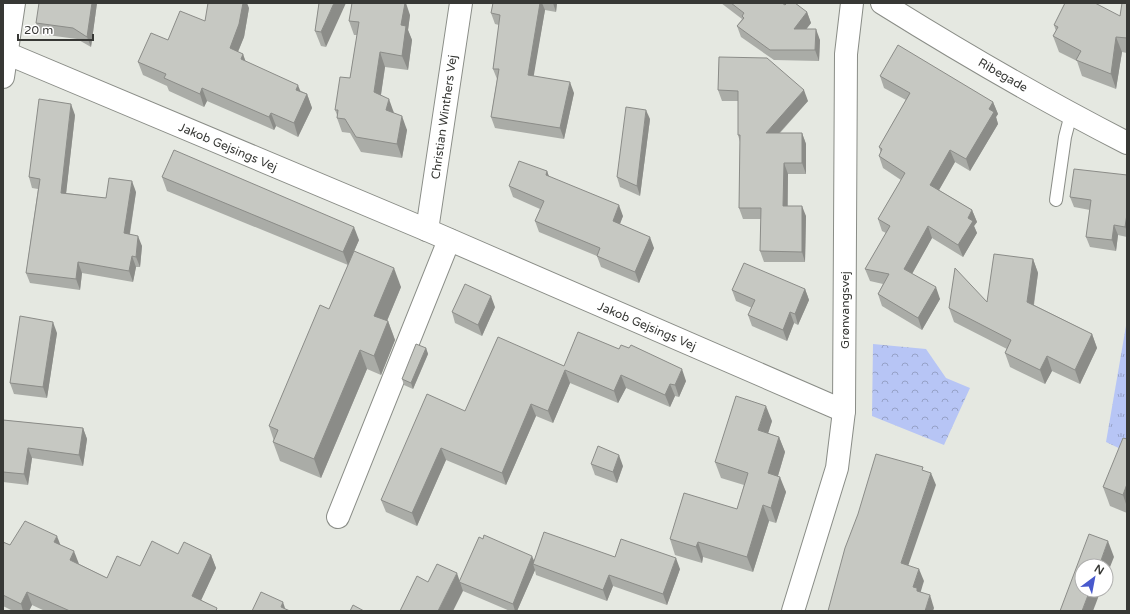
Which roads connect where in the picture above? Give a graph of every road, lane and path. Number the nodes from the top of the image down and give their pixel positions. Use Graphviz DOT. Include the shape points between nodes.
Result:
graph roads {
  1 [pos="14,3"];
  2 [pos="461,3"];
  3 [pos="852,3"];
  4 [pos="882,3"];
  5 [pos="6,53"];
  6 [pos="3,76"];
  7 [pos="1071,114"];
  8 [pos="1127,143"];
  9 [pos="1056,200"];
  10 [pos="427,230"];
  11 [pos="449,240"];
  12 [pos="844,411"];
  13 [pos="338,517"];
  14 [pos="793,611"];
  1 -- 5 [label="street"];
  2 -- 10 [label="street, Christian Winthers Vej"];
  3 -- 12 [label="street, Grønvangsvej" via="846,54"];
  4 -- 7 [label="street, Ribegade"];
  5 -- 6 [label="street"];
  5 -- 10 [label="street, Jakob Gejsings Vej"];
  7 -- 8 [label="street, Ribegade"];
  7 -- 9 [label="lane"];
  10 -- 11 [label="street, Jakob Gejsings Vej"];
  11 -- 12 [label="street, Jakob Gejsings Vej"];
  11 -- 13 [label="street"];
  12 -- 14 [label="street, Grønvangsvej" via="837,468"];
}
